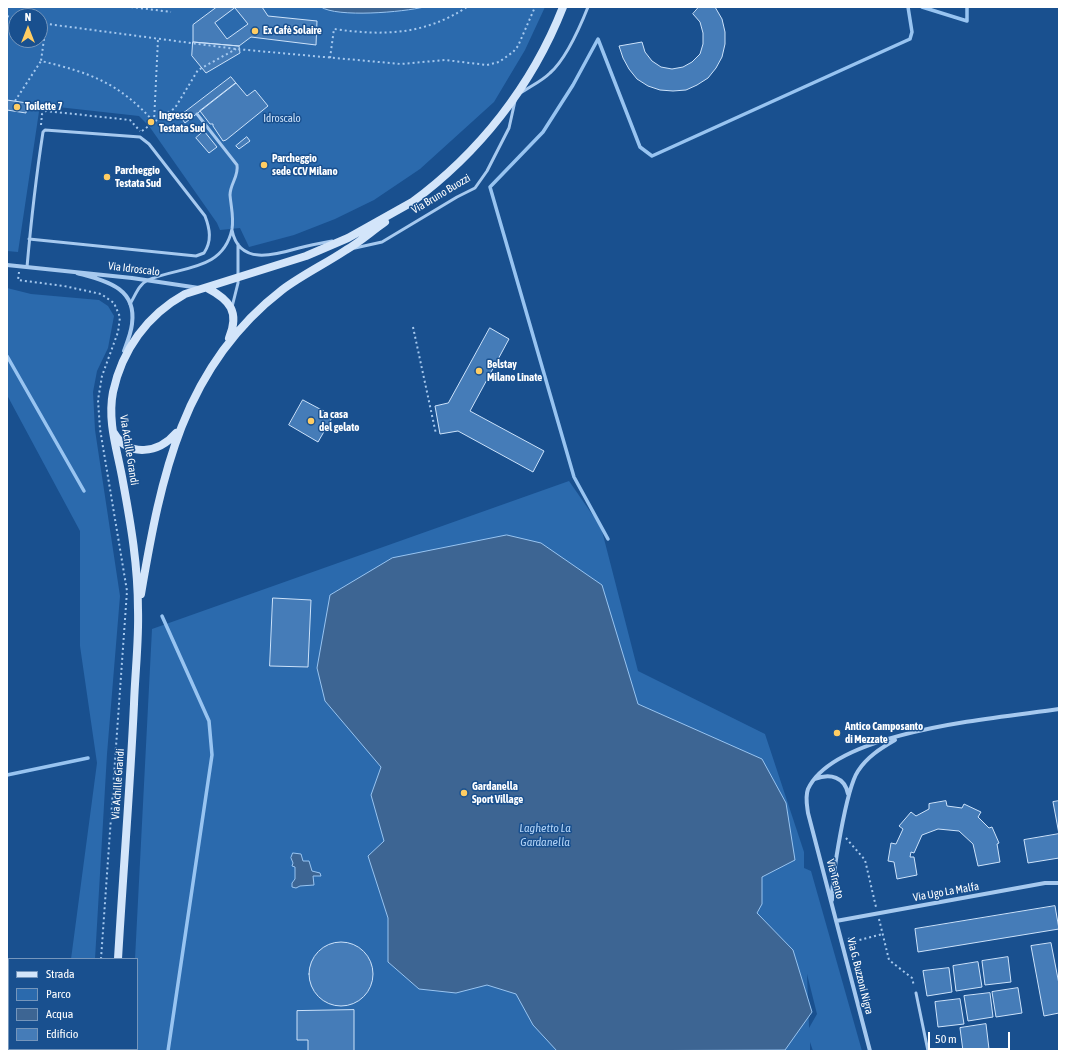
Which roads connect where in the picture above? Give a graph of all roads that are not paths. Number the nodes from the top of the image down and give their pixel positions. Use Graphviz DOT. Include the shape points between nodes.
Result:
graph roads {
  1 [pos="563,7"];
  2 [pos="588,7"];
  3 [pos="516,96"];
  4 [pos="197,114"];
  5 [pos="414,201"];
  6 [pos="232,228"];
  7 [pos="348,238"];
  8 [pos="29,239"];
  9 [pos="238,244"];
  10 [pos="348,249"];
  11 [pos="7,265"];
  12 [pos="27,267"];
  13 [pos="61,269"];
  14 [pos="238,278"];
  15 [pos="148,280"];
  16 [pos="205,288"];
  17 [pos="130,304"];
  18 [pos="232,309"];
  19 [pos="225,346"];
  20 [pos="118,372"];
  21 [pos="179,430"];
  22 [pos="113,431"];
  23 [pos="138,611"];
  24 [pos="1059,710"];
  25 [pos="904,736"];
  26 [pos="814,779"];
  27 [pos="848,799"];
  28 [pos="1059,883"];
  29 [pos="832,906"];
  30 [pos="836,921"];
  31 [pos="118,958"];
  32 [pos="916,993"];
  33 [pos="870,1051"];
  34 [pos="928,1051"];
  1 -- 3 [label="main road, Via Bruno Buozzi" via="532,73"];
  2 -- 3 [label="lane, Via Bruno Buozzi" via="557,65 550,73"];
  3 -- 5 [label="main road, Via Bruno Buozzi" via="484,138 441,180"];
  3 -- 10 [label="lane, Via Bruno Buozzi" via="509,128 488,171 475,188 382,242"];
  4 -- 6 [label="lane" via="237,165 231,190"];
  5 -- 7 [label="main road, Via Bruno Buozzi"];
  5 -- 10 [label="main road, Via Bruno Buozzi"];
  6 -- 9 [label="lane"];
  6 -- 15 [label="lane" via="225,248 209,261"];
  7 -- 9 [label="lane" via="271,256 250,253"];
  7 -- 14 [label="main road, Via Bruno Buozzi" via="306,256"];
  8 -- 8 [label="lane" via="196,256 204,253 210,238 205,216 149,144 140,137 45,130"];
  8 -- 12 [label="lane"];
  9 -- 14 [label="lane"];
  10 -- 19 [label="main road, Via Bruno Buozzi" via="282,290 242,326"];
  11 -- 12 [label="street, Via Idroscalo"];
  12 -- 13 [label="street, Via Idroscalo"];
  13 -- 15 [label="street, Via Idroscalo"];
  13 -- 17 [label="street, Via Idroscalo" via="113,284 122,291"];
  14 -- 16 [label="main road, Via Bruno Buozzi"];
  14 -- 18 [label="lane"];
  15 -- 16 [label="street, Via Idroscalo"];
  15 -- 17 [label="lane" via="139,288"];
  16 -- 18 [label="main road" via="222,296"];
  16 -- 20 [label="main road, Via Achille Grandi" via="185,294 155,314 132,342"];
  17 -- 20 [label="street" via="132,324"];
  18 -- 19 [label="main road" via="233,328"];
  19 -- 21 [label="main road, Via Achille Grandi" via="190,403"];
  20 -- 22 [label="main road, Via Achille Grandi" via="111,406"];
  21 -- 22 [label="main road" via="168,442 145,451 128,447"];
  21 -- 23 [label="main road, Via Achille Grandi" via="152,528"];
  22 -- 23 [label="main road, Via Achille Grandi" via="135,549"];
  23 -- 31 [label="main road, Via Achille Grandi"];
  24 -- 25 [label="street, Via Trento" via="930,728"];
  25 -- 26 [label="street, Via Trento" via="851,752"];
  25 -- 27 [label="street, Via Trento" via="875,752 862,765 853,781"];
  26 -- 27 [label="street" via="826,776 840,779"];
  26 -- 29 [label="street, Via Trento" via="808,790 807,804"];
  27 -- 29 [label="street, Via Trento" via="834,879"];
  28 -- 30 [label="street, Via Ugo La Malfa" via="1045,883"];
  29 -- 30 [label="street, Via G. Buzzoni Nigra"];
  30 -- 33 [label="street, Via G. Buzzoni Nigra"];
  32 -- 34 [label="lane"];
}
